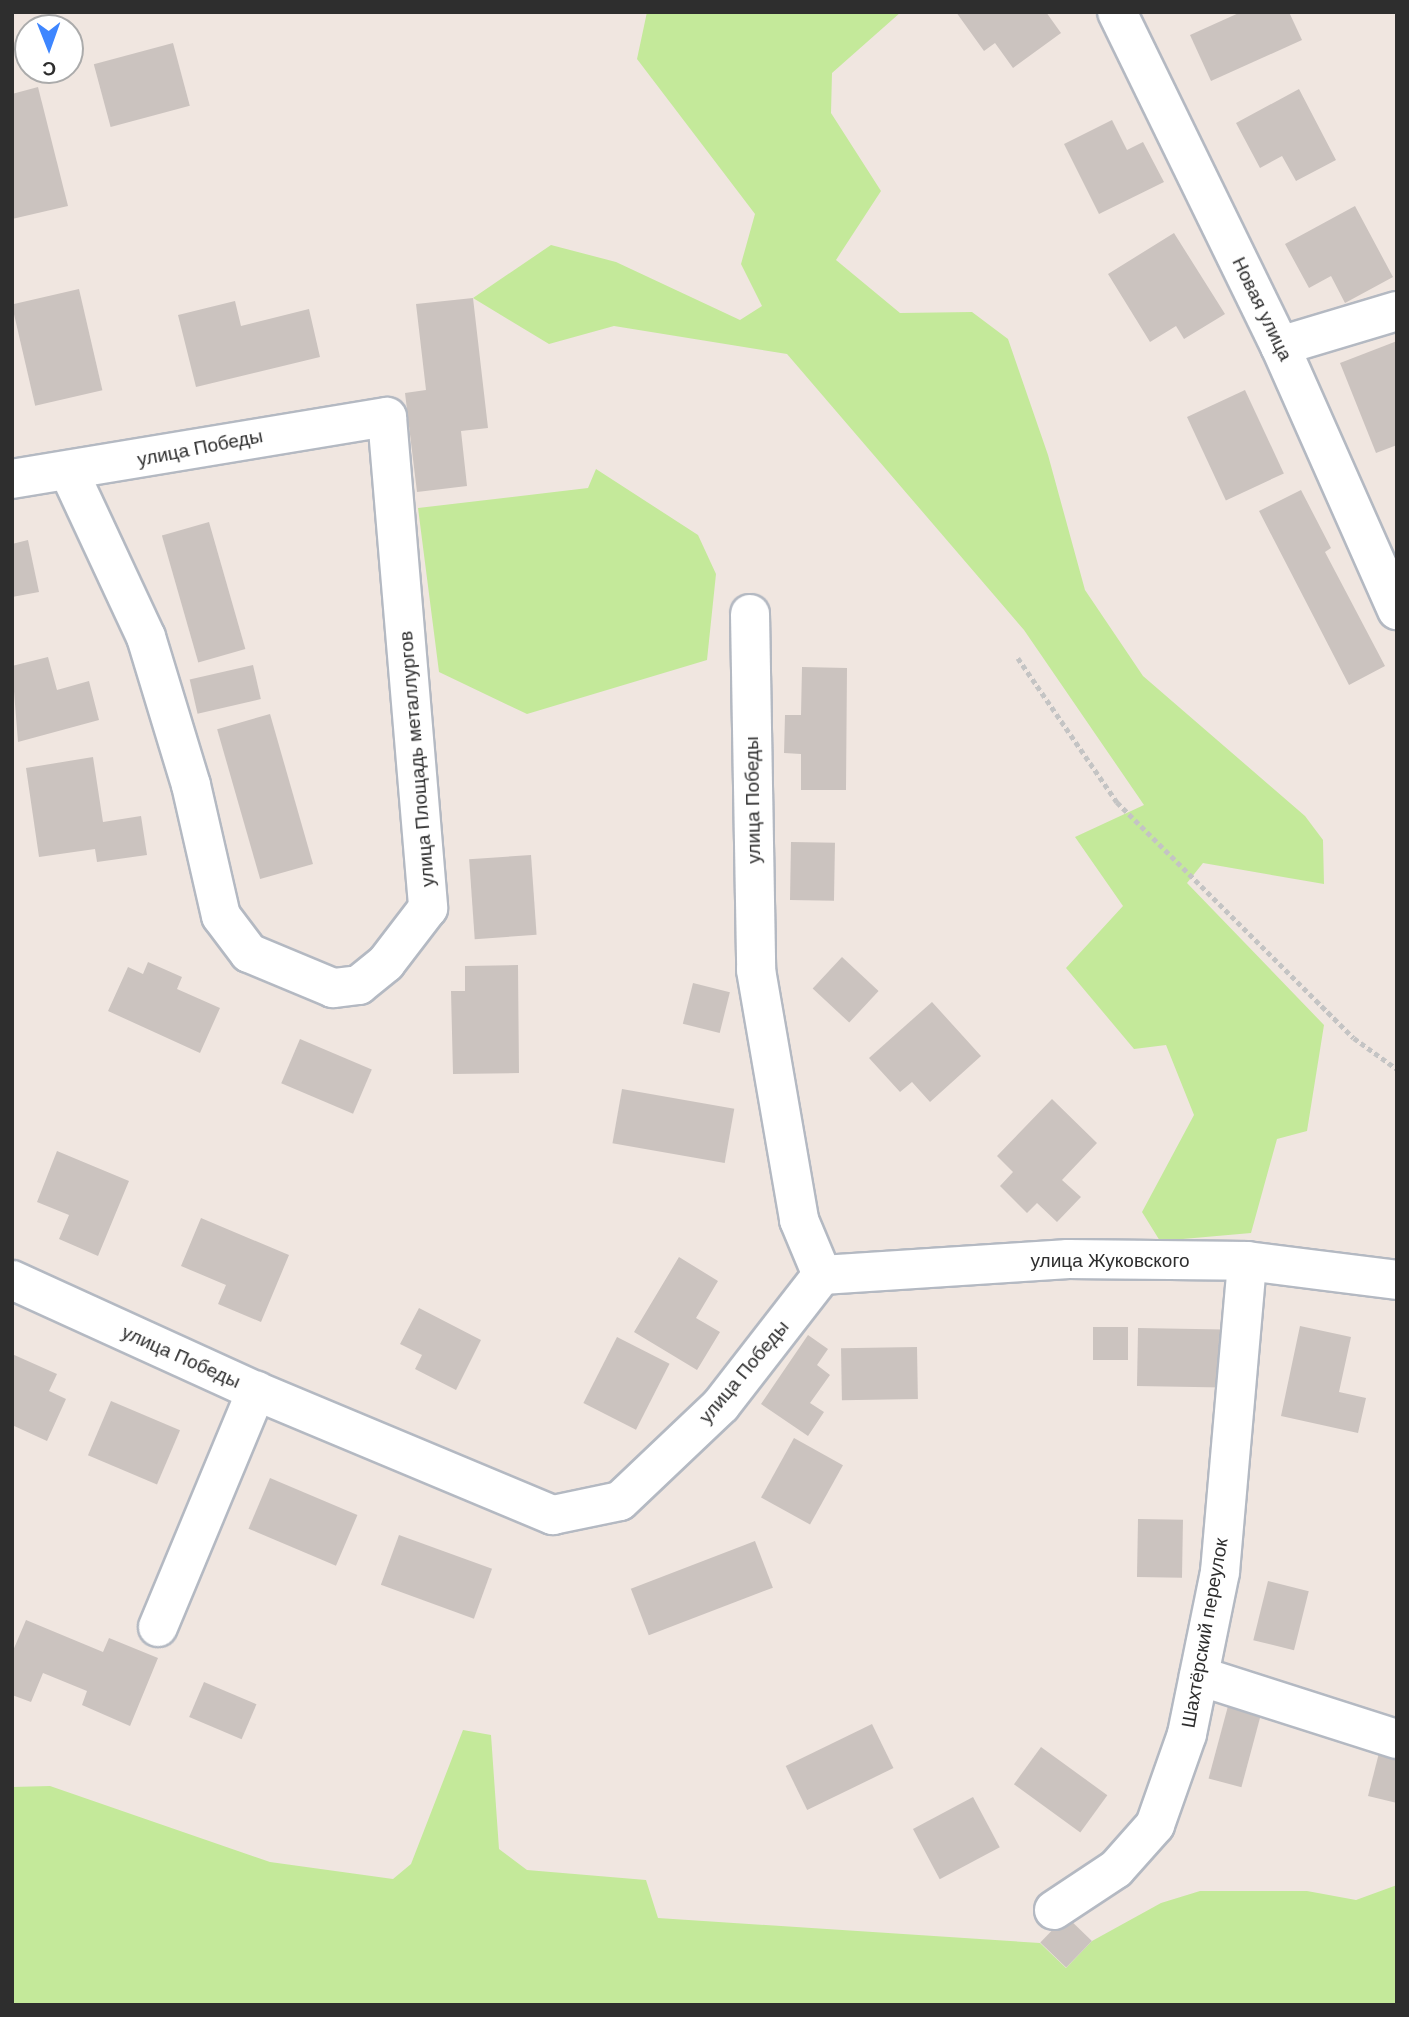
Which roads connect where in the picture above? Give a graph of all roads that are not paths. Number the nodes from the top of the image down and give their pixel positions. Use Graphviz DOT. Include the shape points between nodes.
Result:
graph roads {
  1 [pos="1117,12"];
  2 [pos="1397,311"];
  3 [pos="1280,346"];
  4 [pos="387,417"];
  5 [pos="69,472"];
  6 [pos="12,479"];
  7 [pos="1397,610"];
  8 [pos="750,614"];
  9 [pos="1247,1261"];
  10 [pos="822,1275"];
  11 [pos="12,1280"];
  12 [pos="1397,1280"];
  13 [pos="257,1391"];
  14 [pos="158,1626"];
  15 [pos="1199,1676"];
  16 [pos="1397,1738"];
  17 [pos="1054,1910"];
  1 -- 3 [label="street, Новая улица"];
  2 -- 3 [label="street"];
  3 -- 7 [label="street, Новая улица"];
  4 -- 5 [label="street, улица Победы"];
  4 -- 5 [label="street, улица Площадь металлургов" via="428,908 386,963 359,985 333,988 249,953 221,916 191,785 146,637"];
  5 -- 6 [label="street, улица Победы"];
  8 -- 10 [label="street, улица Победы" via="756,970 799,1220"];
  9 -- 10 [label="street, улица Жуковского" via="1068,1259"];
  9 -- 12 [label="street, улица Жуковского"];
  9 -- 15 [label="street, Шахтёрский переулок" via="1220,1572"];
  10 -- 13 [label="street, улица Победы" via="722,1405 620,1500 553,1515"];
  11 -- 13 [label="street, улица Победы"];
  13 -- 14 [label="street"];
  15 -- 16 [label="street"];
  15 -- 17 [label="street, Шахтёрский переулок" via="1186,1734 1155,1825 1116,1869"];
}
